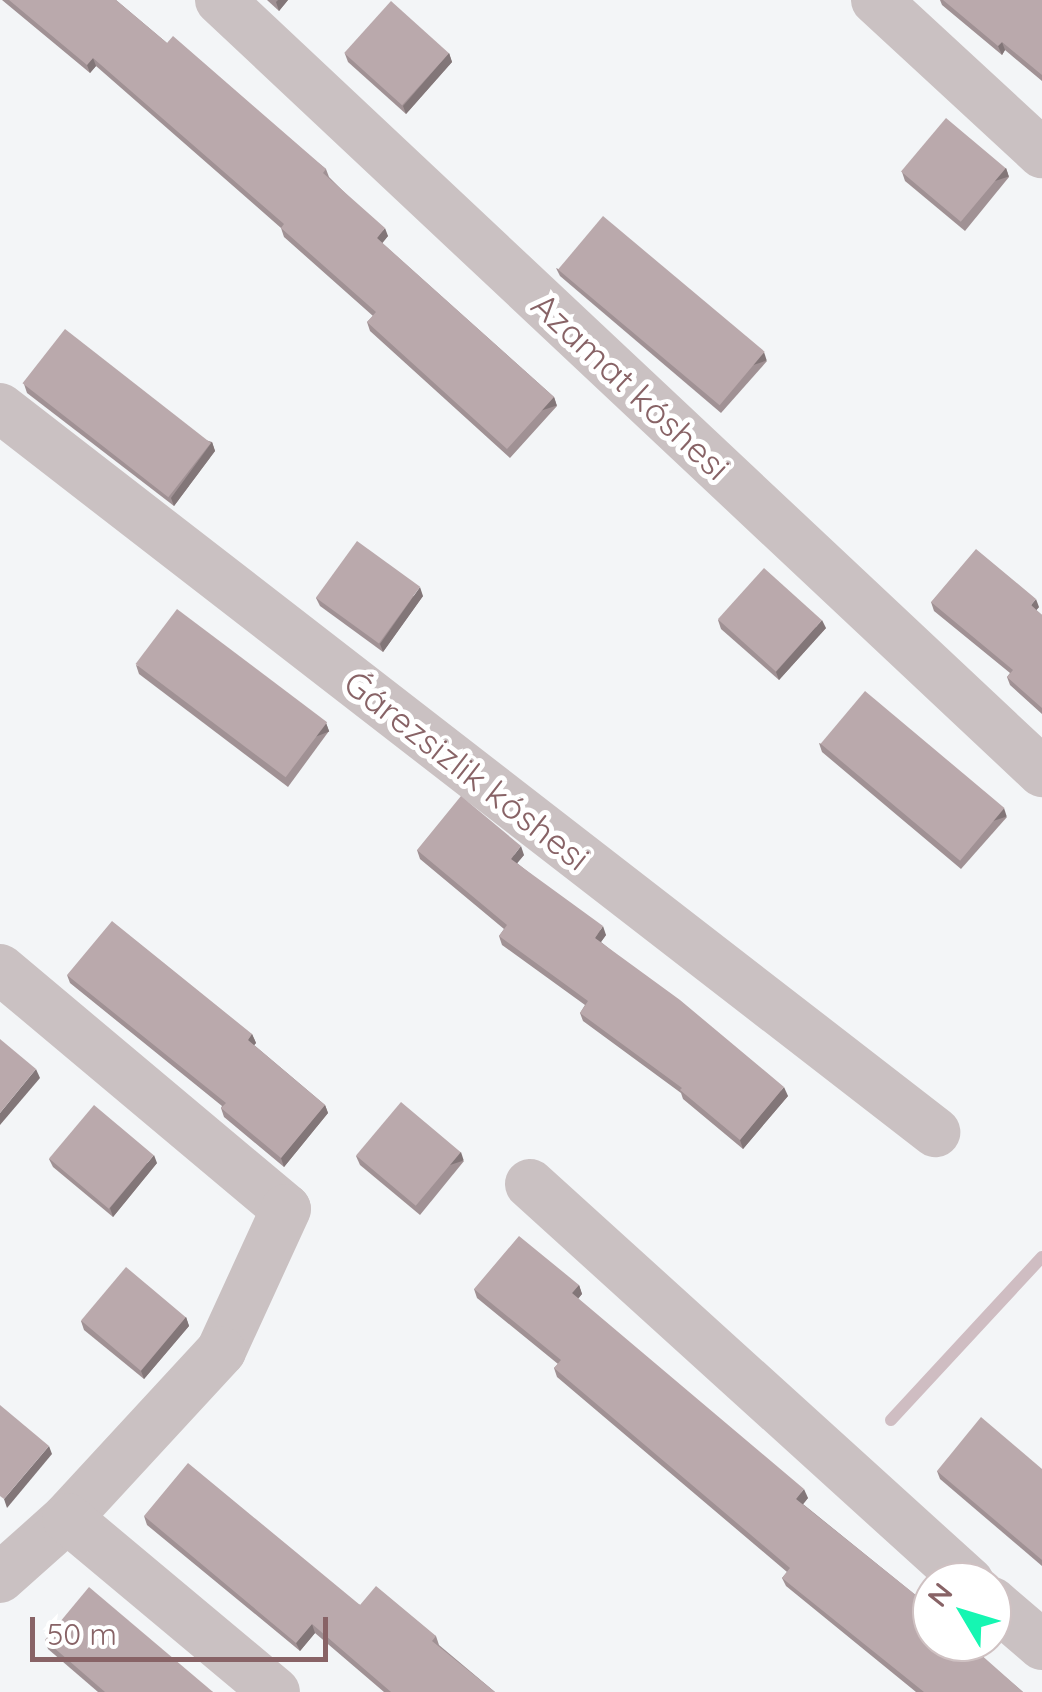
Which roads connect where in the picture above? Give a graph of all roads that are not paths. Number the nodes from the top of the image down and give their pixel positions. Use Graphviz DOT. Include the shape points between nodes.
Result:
graph roads {
  1 [pos="220,0"];
  2 [pos="876,0"];
  3 [pos="1042,154"];
  4 [pos="0,408"];
  5 [pos="1042,772"];
  6 [pos="0,969"];
  7 [pos="935,1132"];
  8 [pos="530,1184"];
  9 [pos="68,1518"];
  10 [pos="947,1562"];
  11 [pos="0,1578"];
  12 [pos="1012,1620"];
  13 [pos="1042,1646"];
  14 [pos="275,1692"];
  1 -- 5 [label="street, Azamat kóshesi"];
  2 -- 3 [label="street"];
  4 -- 7 [label="street, Ǵárezsizlik kóshesi"];
  6 -- 9 [label="street" via="286,1209 221,1351"];
  8 -- 10 [label="street"];
  9 -- 11 [label="street"];
  9 -- 14 [label="street"];
  12 -- 13 [label="street"];
}
